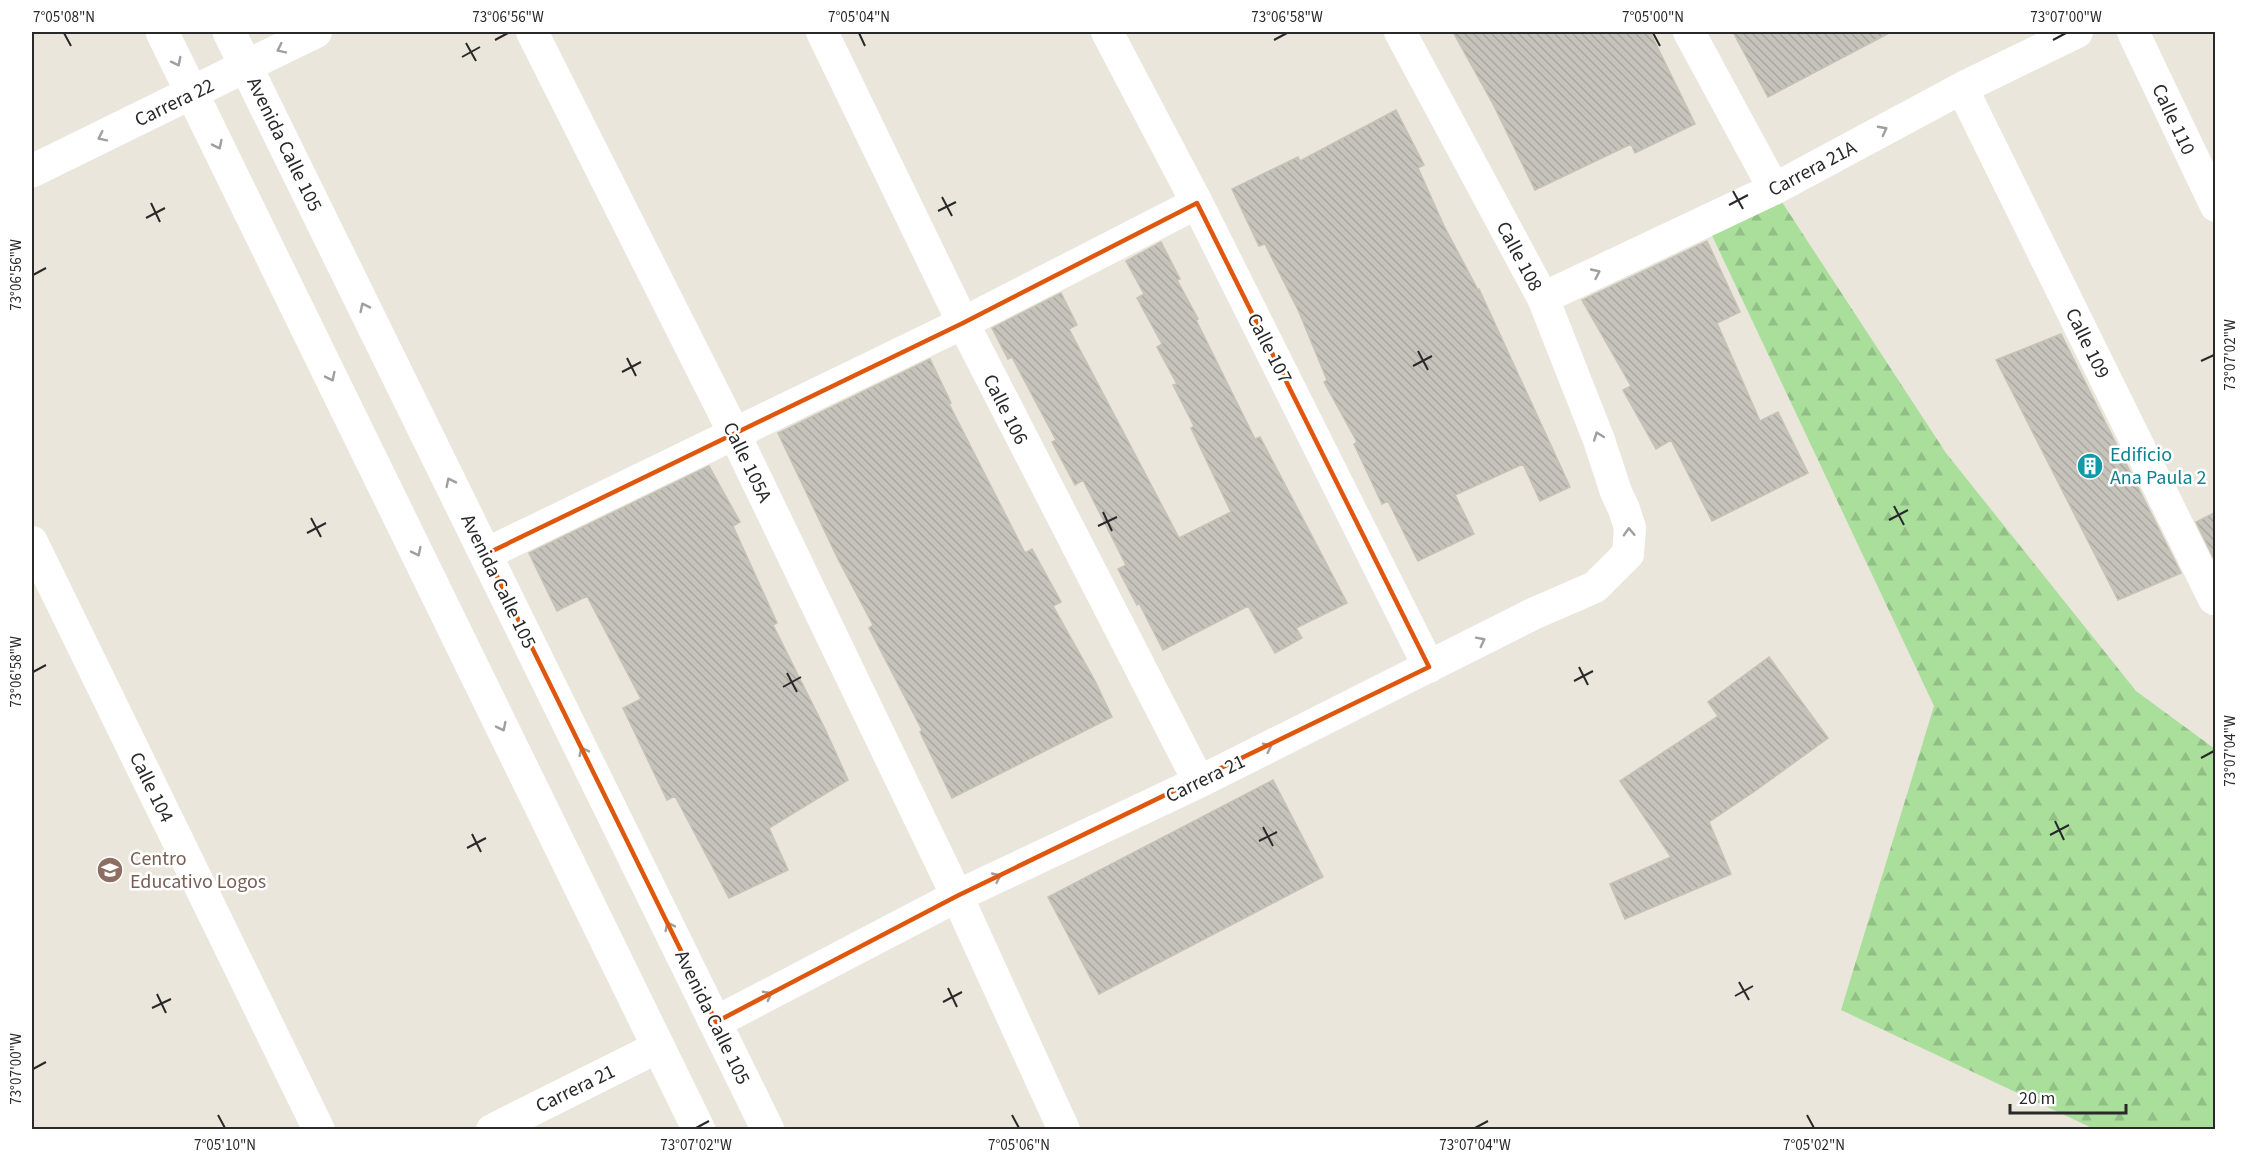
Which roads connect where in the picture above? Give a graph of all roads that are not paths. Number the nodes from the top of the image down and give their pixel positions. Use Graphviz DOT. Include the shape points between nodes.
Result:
graph roads {
  1 [pos="162,32"];
  2 [pos="229,32"];
  3 [pos="316,32"];
  4 [pos="532,32"];
  5 [pos="822,32"];
  6 [pos="1107,32"];
  7 [pos="1400,32"];
  8 [pos="1689,32"];
  9 [pos="2078,32"];
  10 [pos="2133,32"];
  11 [pos="246,66"];
  12 [pos="1962,88"];
  13 [pos="192,92"];
  14 [pos="32,171"];
  15 [pos="1774,189"];
  16 [pos="1197,203"];
  17 [pos="2216,206"];
  18 [pos="1543,298"];
  19 [pos="963,323"];
  20 [pos="734,433"];
  21 [pos="1616,492"];
  22 [pos="32,542"];
  23 [pos="486,554"];
  24 [pos="2214,599"];
  25 [pos="1429,667"];
  26 [pos="1199,782"];
  27 [pos="957,896"];
  28 [pos="716,1022"];
  29 [pos="658,1047"];
  30 [pos="319,1130"];
  31 [pos="492,1130"];
  32 [pos="699,1130"];
  33 [pos="768,1130"];
  34 [pos="1064,1130"];
  1 -- 13 [label="main road, one-way"];
  2 -- 11 [label="main road, Avenida Calle 105"];
  3 -- 11 [label="street, Carrera 22, one-way"];
  4 -- 20 [label="street, Calle 105A"];
  5 -- 19 [label="street, Calle 106"];
  6 -- 16 [label="street, Calle 107"];
  7 -- 18 [label="street, Calle 108"];
  8 -- 15 [label="street"];
  9 -- 12 [label="street, Carrera 21A"];
  10 -- 17 [label="street, Calle 110"];
  11 -- 13 [label="main road, Carrera 22"];
  23 -- 11 [label="main road, Avenida Calle 105, one-way"];
  15 -- 12 [label="street, Carrera 21A, one-way"];
  12 -- 24 [label="street, Calle 109"];
  13 -- 14 [label="main road, Carrera 22, one-way"];
  13 -- 29 [label="main road, one-way"];
  18 -- 15 [label="street, Carrera 21A, one-way"];
  16 -- 19 [label="street"];
  16 -- 25 [label="street, Calle 107"];
  21 -- 18 [label="street, Calle 108, one-way"];
  19 -- 20 [label="street"];
  19 -- 26 [label="street, Calle 106"];
  20 -- 23 [label="street"];
  20 -- 27 [label="street, Calle 105A"];
  25 -- 21 [label="street, Carrera 21, one-way" via="1594,587 1628,554 1630,528"];
  22 -- 30 [label="street, Calle 104"];
  28 -- 23 [label="main road, Avenida Calle 105, one-way"];
  26 -- 25 [label="street, Carrera 21, one-way"];
  27 -- 26 [label="street, Carrera 21, one-way"];
  28 -- 27 [label="street, Carrera 21, one-way"];
  27 -- 34 [label="street, Calle 105A"];
  28 -- 33 [label="main road, Avenida Calle 105"];
  29 -- 31 [label="street, Carrera 21"];
  29 -- 32 [label="main road"];
}
